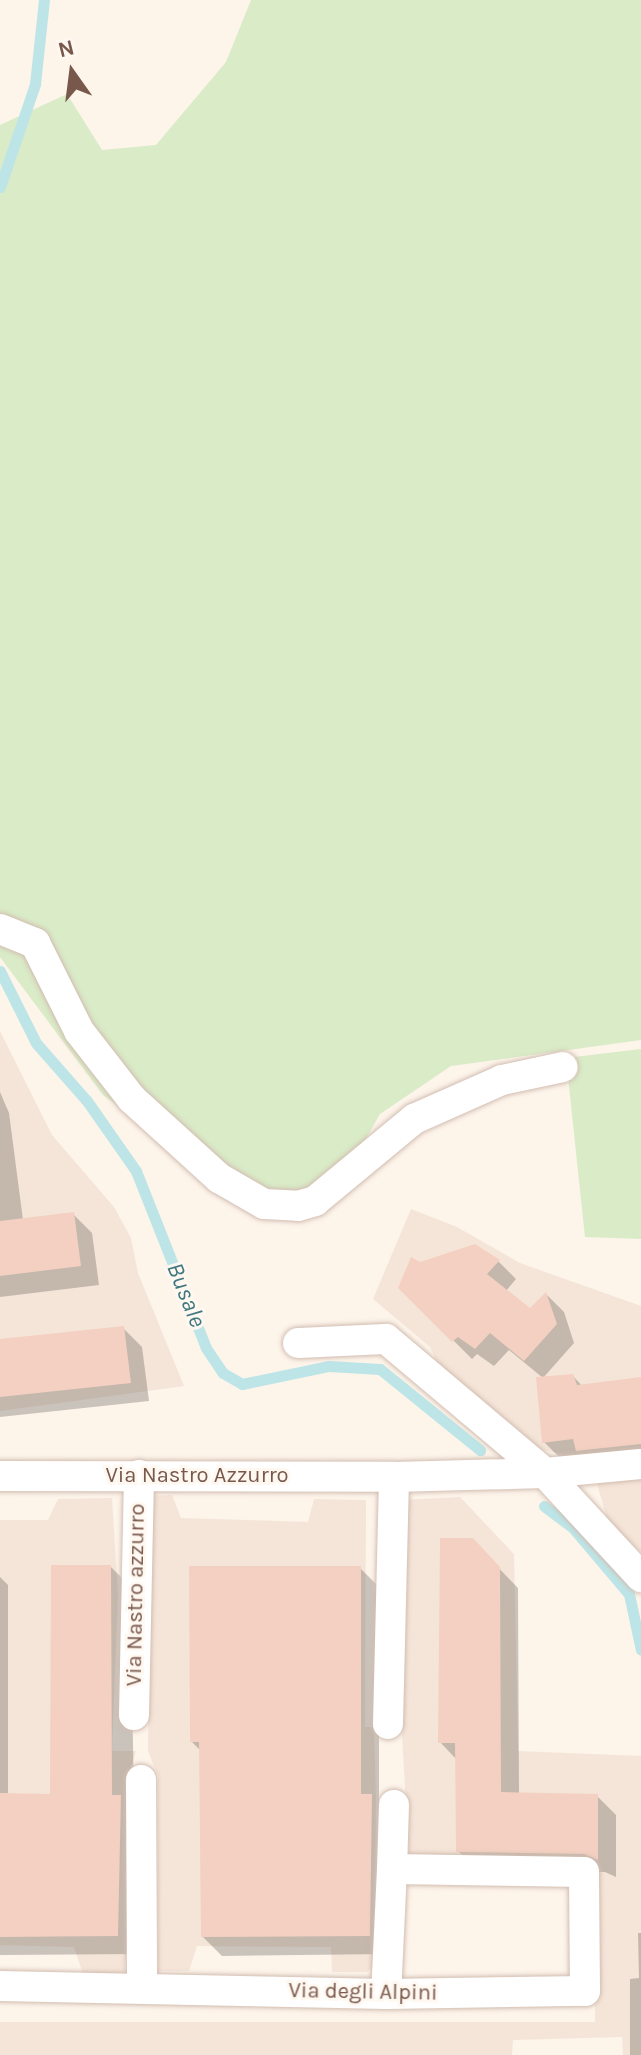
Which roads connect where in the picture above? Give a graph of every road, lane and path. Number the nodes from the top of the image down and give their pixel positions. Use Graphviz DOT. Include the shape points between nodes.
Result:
graph roads {
  1 [pos="0,929"];
  2 [pos="563,1067"];
  3 [pos="298,1343"];
  4 [pos="641,1464"];
  5 [pos="545,1473"];
  6 [pos="139,1475"];
  7 [pos="0,1476"];
  8 [pos="394,1477"];
  9 [pos="641,1577"];
  10 [pos="134,1715"];
  11 [pos="388,1724"];
  12 [pos="141,1780"];
  13 [pos="394,1805"];
  14 [pos="392,1869"];
  15 [pos="0,1986"];
  16 [pos="142,1986"];
  17 [pos="386,1994"];
  1 -- 2 [label="street" via="35,943 101,1065 173,1140 235,1189 264,1204 298,1206 331,1192 414,1119 502,1080"];
  3 -- 5 [label="street" via="386,1339"];
  4 -- 5 [label="street, Via Nastro Azzurro"];
  5 -- 8 [label="street, Via Nastro Azzurro"];
  5 -- 9 [label="street"];
  6 -- 7 [label="street, Via Nastro Azzurro"];
  6 -- 8 [label="street, Via Nastro Azzurro"];
  6 -- 10 [label="street, Via Nastro azzurro"];
  8 -- 11 [label="street"];
  12 -- 16 [label="street"];
  13 -- 14 [label="street"];
  14 -- 17 [label="street"];
  14 -- 17 [label="street, Via degli Alpini" via="584,1872 585,1991"];
  15 -- 16 [label="street, Via degli Alpini"];
  16 -- 17 [label="street, Via degli Alpini"];
}
